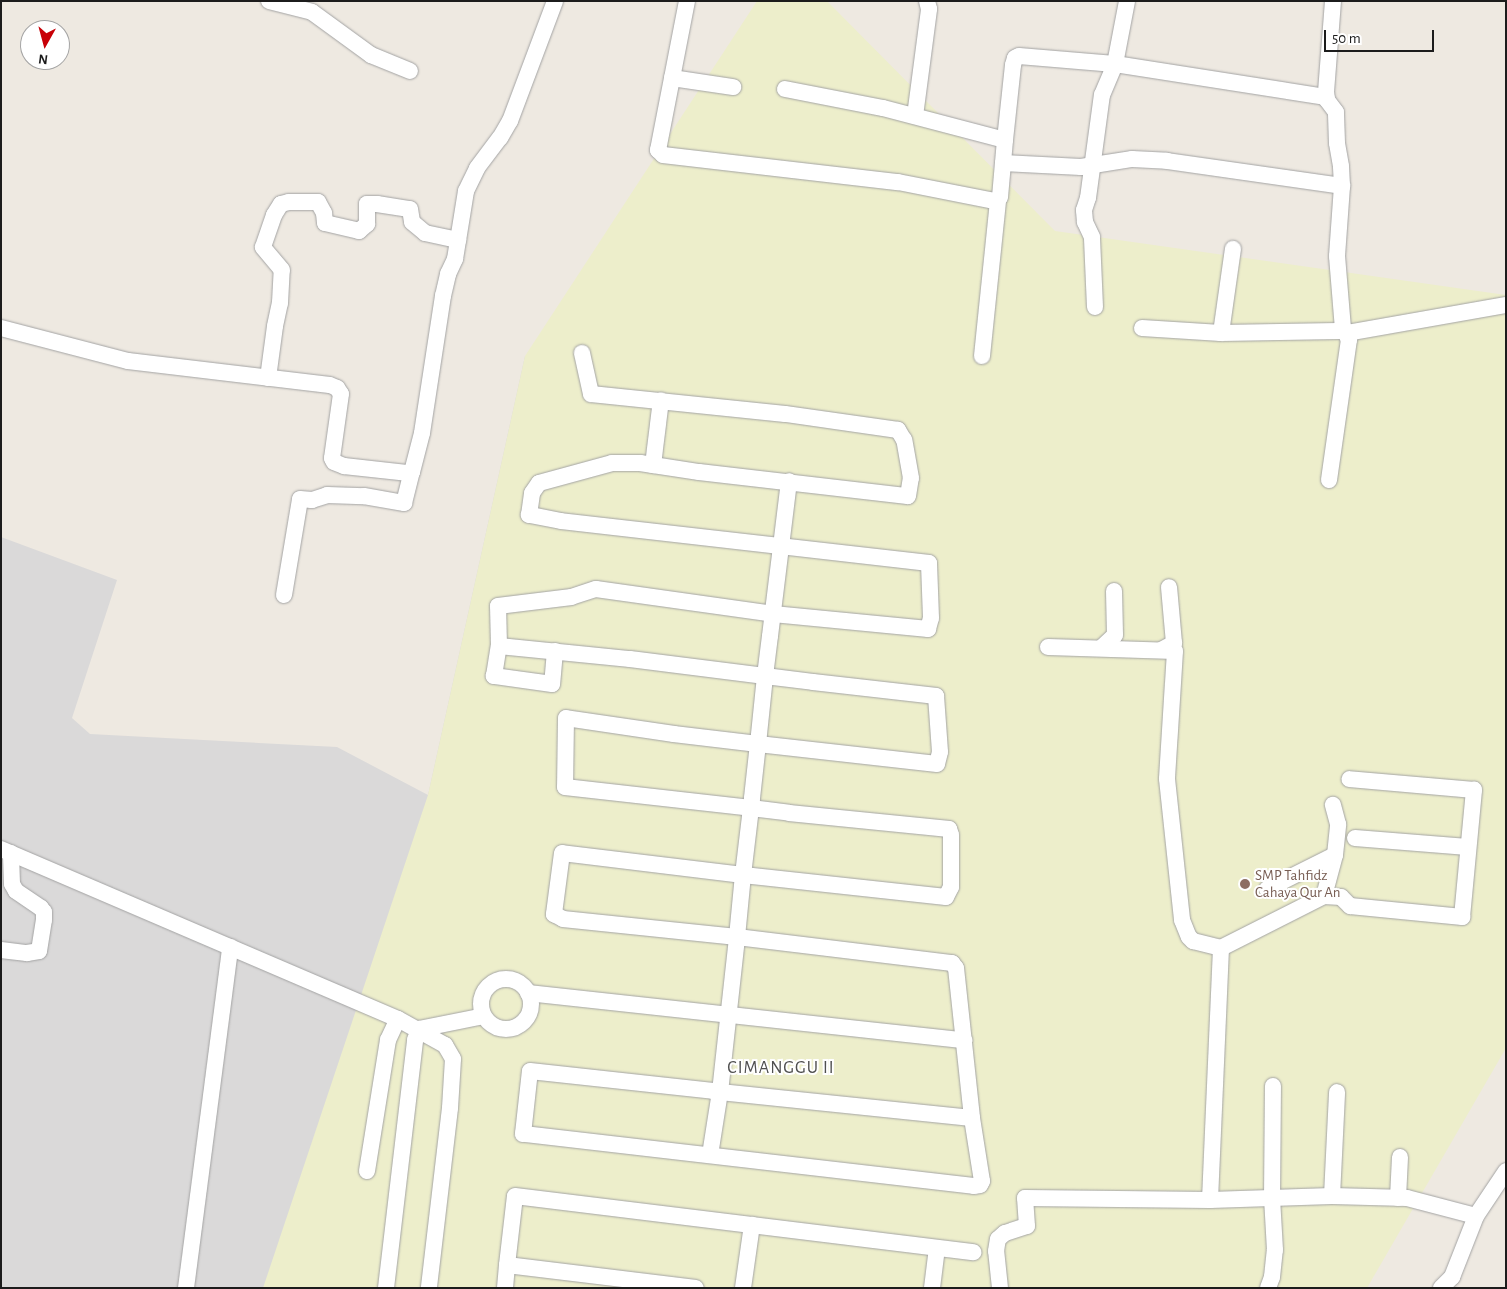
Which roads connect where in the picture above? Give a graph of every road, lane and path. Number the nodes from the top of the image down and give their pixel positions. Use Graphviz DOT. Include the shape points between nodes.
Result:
graph roads {
  1 [pos="269,1"];
  2 [pos="555,1"];
  3 [pos="687,1"];
  4 [pos="927,1"];
  5 [pos="1127,1"];
  6 [pos="1336,2"];
  7 [pos="1115,64"];
  8 [pos="410,71"];
  9 [pos="672,78"];
  10 [pos="733,87"];
  11 [pos="785,89"];
  12 [pos="1326,97"];
  13 [pos="915,116"];
  14 [pos="1005,140"];
  15 [pos="1003,164"];
  16 [pos="1092,166"];
  17 [pos="1342,186"];
  18 [pos="998,200"];
  19 [pos="458,240"];
  20 [pos="1233,249"];
  21 [pos="1506,305"];
  22 [pos="1095,307"];
  23 [pos="1,328"];
  24 [pos="1142,328"];
  25 [pos="1345,330"];
  26 [pos="1221,333"];
  27 [pos="582,353"];
  28 [pos="982,356"];
  29 [pos="268,378"];
  30 [pos="661,400"];
  31 [pos="653,465"];
  32 [pos="412,472"];
  33 [pos="1329,480"];
  34 [pos="789,481"];
  35 [pos="781,547"];
  36 [pos="1170,587"];
  37 [pos="1114,590"];
  38 [pos="284,595"];
  39 [pos="773,614"];
  40 [pos="499,646"];
  41 [pos="1048,647"];
  42 [pos="1101,648"];
  43 [pos="1162,650"];
  44 [pos="555,651"];
  45 [pos="765,676"];
  46 [pos="758,744"];
  47 [pos="1349,779"];
  48 [pos="1333,805"];
  49 [pos="751,808"];
  50 [pos="1355,838"];
  51 [pos="1468,847"];
  52 [pos="6,851"];
  53 [pos="1335,855"];
  54 [pos="743,875"];
  55 [pos="7,883"];
  56 [pos="1267,889"];
  57 [pos="1324,896"];
  58 [pos="737,937"];
  59 [pos="230,948"];
  60 [pos="1221,948"];
  61 [pos="1,950"];
  62 [pos="528,993"];
  63 [pos="484,1016"];
  64 [pos="727,1016"];
  65 [pos="398,1019"];
  66 [pos="419,1029"];
  67 [pos="964,1040"];
  68 [pos="1273,1086"];
  69 [pos="720,1092"];
  70 [pos="1338,1092"];
  71 [pos="972,1118"];
  72 [pos="710,1155"];
  73 [pos="1400,1158"];
  74 [pos="1506,1170"];
  75 [pos="367,1171"];
  76 [pos="1332,1196"];
  77 [pos="1272,1198"];
  78 [pos="1398,1198"];
  79 [pos="1210,1200"];
  80 [pos="1476,1216"];
  81 [pos="752,1225"];
  82 [pos="937,1248"];
  83 [pos="974,1252"];
  84 [pos="507,1265"];
  85 [pos="186,1288"];
  86 [pos="386,1288"];
  87 [pos="429,1288"];
  88 [pos="505,1288"];
  89 [pos="696,1288"];
  90 [pos="743,1288"];
  91 [pos="932,1288"];
  92 [pos="1000,1288"];
  93 [pos="1268,1288"];
  94 [pos="1441,1288"];
  1 -- 8 [label="street" via="312,12 371,55"];
  2 -- 19 [label="street" via="510,121 468,186"];
  3 -- 9 [label="street"];
  4 -- 13 [label="street" via="929,9"];
  5 -- 7 [label="street"];
  6 -- 12 [label="street"];
  7 -- 12 [label="street"];
  7 -- 14 [label="street" via="1016,57"];
  7 -- 16 [label="street" via="1102,95"];
  9 -- 10 [label="street"];
  9 -- 18 [label="street" via="658,150 663,155 898,182"];
  11 -- 13 [label="street"];
  12 -- 17 [label="street" via="1337,115"];
  13 -- 14 [label="street"];
  14 -- 15 [label="street"];
  15 -- 16 [label="street"];
  15 -- 18 [label="street"];
  16 -- 17 [label="street" via="1122,159 1167,161"];
  16 -- 22 [label="street" via="1084,215 1092,237"];
  17 -- 25 [label="street" via="1336,242"];
  18 -- 28 [label="street"];
  19 -- 29 [label="street" via="425,233 412,222 410,209 367,204 367,224 359,231 325,223 318,202 281,204 263,248 282,270"];
  19 -- 32 [label="street" via="443,296 422,433"];
  20 -- 26 [label="street"];
  21 -- 25 [label="street"];
  23 -- 29 [label="street" via="128,361"];
  24 -- 26 [label="street"];
  25 -- 26 [label="street"];
  25 -- 33 [label="street" via="1348,340"];
  27 -- 30 [label="street" via="591,394"];
  29 -- 32 [label="street" via="337,388 341,402 334,462 344,466"];
  30 -- 31 [label="street"];
  30 -- 34 [label="street" via="898,430 904,440 911,478 908,496"];
  31 -- 34 [label="street"];
  31 -- 35 [label="street" via="612,464 539,483 532,493 529,515"];
  32 -- 38 [label="street" via="404,503 364,496 327,495 312,500 300,499"];
  34 -- 35 [label="street"];
  35 -- 39 [label="street"];
  35 -- 39 [label="street" via="929,563 931,618 928,630"];
  36 -- 43 [label="street" via="1174,643"];
  37 -- 42 [label="street" via="1115,635"];
  39 -- 40 [label="street" via="596,590 571,597 498,606"];
  39 -- 45 [label="street"];
  40 -- 44 [label="street"];
  40 -- 44 [label="street" via="494,676 552,684"];
  41 -- 42 [label="street"];
  42 -- 43 [label="street"];
  43 -- 60 [label="street" via="1175,651 1167,779 1182,920 1194,941"];
  44 -- 45 [label="street"];
  45 -- 46 [label="street"];
  45 -- 46 [label="street" via="936,696 940,752 937,764"];
  46 -- 49 [label="street"];
  46 -- 49 [label="street" via="566,718 565,787"];
  47 -- 51 [label="street" via="1474,790"];
  48 -- 53 [label="street" via="1338,824"];
  49 -- 54 [label="street"];
  49 -- 54 [label="street" via="949,829 951,887 946,897"];
  50 -- 51 [label="street"];
  51 -- 57 [label="street" via="1462,916 1350,906 1341,897"];
  52 -- 55 [label="street"];
  52 -- 59 [label="street"];
  53 -- 56 [label="street"];
  53 -- 57 [label="street"];
  54 -- 58 [label="street"];
  54 -- 58 [label="street" via="562,853 554,914 563,920"];
  55 -- 61 [label="street" via="44,912 41,946 35,954"];
  57 -- 60 [label="street"];
  58 -- 64 [label="street"];
  58 -- 67 [label="street" via="952,963 956,968"];
  59 -- 65 [label="street"];
  59 -- 85 [label="street"];
  60 -- 79 [label="street"];
  62 -- 63 [label="street" via="528,1014 518,1025 511,1028 496,1026"];
  62 -- 63 [label="street" via="508,979 493,983 483,994"];
  62 -- 64 [label="street"];
  63 -- 66 [label="street"];
  64 -- 67 [label="street"];
  64 -- 69 [label="street"];
  65 -- 66 [label="street"];
  65 -- 75 [label="street" via="388,1040"];
  66 -- 86 [label="street" via="413,1049"];
  66 -- 87 [label="street" via="445,1045 453,1059"];
  67 -- 71 [label="street"];
  68 -- 77 [label="street"];
  69 -- 71 [label="street"];
  69 -- 72 [label="street"];
  69 -- 72 [label="street" via="530,1072 523,1134"];
  70 -- 76 [label="street"];
  71 -- 72 [label="street" via="980,1185"];
  73 -- 78 [label="street"];
  74 -- 80 [label="street"];
  76 -- 77 [label="street"];
  76 -- 78 [label="street"];
  77 -- 79 [label="street"];
  77 -- 93 [label="street" via="1275,1250"];
  78 -- 80 [label="street"];
  79 -- 92 [label="street" via="1025,1198 1027,1226 998,1238 996,1251"];
  80 -- 94 [label="street" via="1452,1277"];
  81 -- 82 [label="street"];
  81 -- 84 [label="street" via="515,1196"];
  81 -- 90 [label="street"];
  82 -- 83 [label="street"];
  82 -- 91 [label="street"];
  84 -- 88 [label="street"];
  84 -- 89 [label="street"];
}
